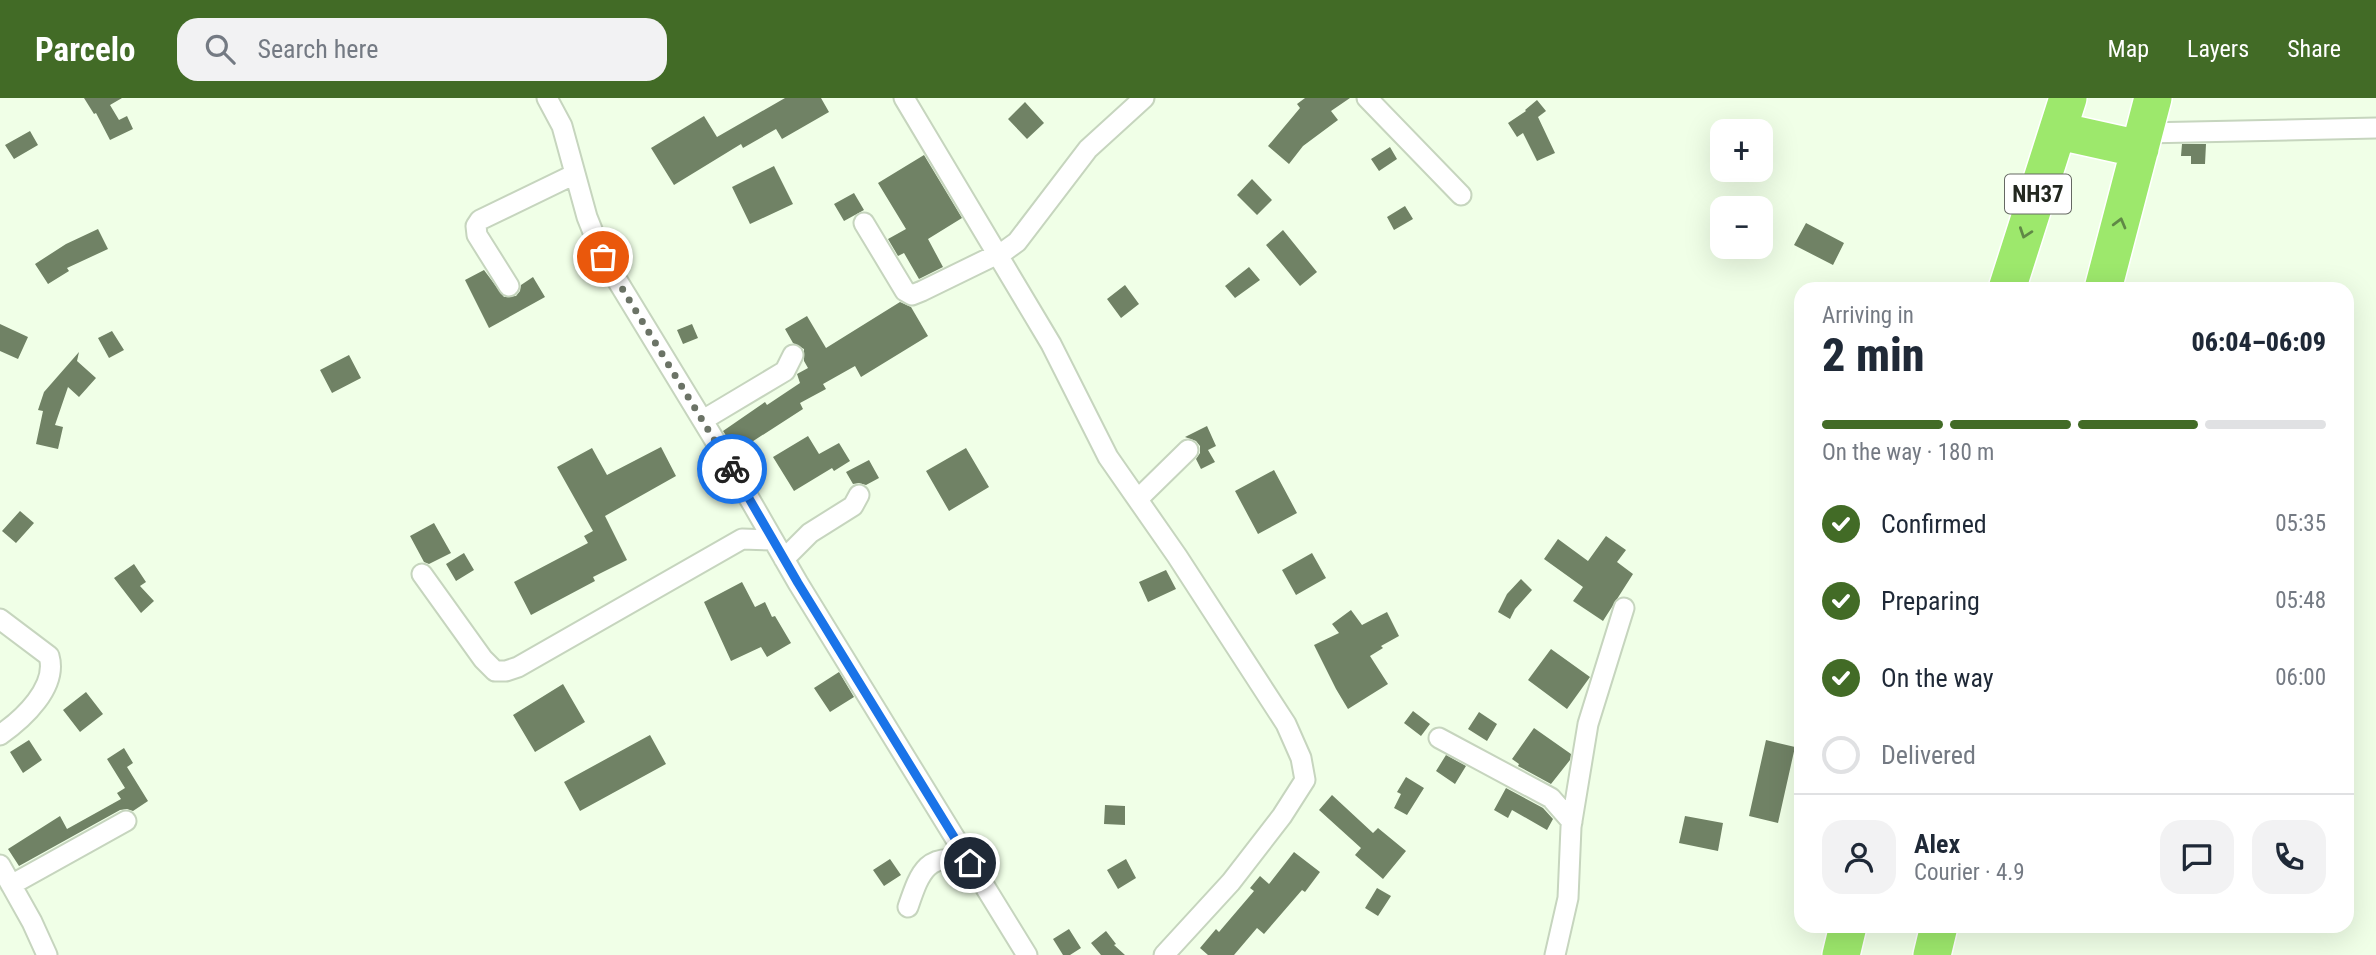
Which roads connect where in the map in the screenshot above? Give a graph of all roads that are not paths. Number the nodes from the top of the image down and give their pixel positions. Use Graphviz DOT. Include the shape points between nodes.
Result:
graph roads {
  1 [pos="547,98"];
  2 [pos="904,98"];
  3 [pos="1144,98"];
  4 [pos="1367,98"];
  5 [pos="2064,115"];
  6 [pos="2146,126"];
  7 [pos="2376,128"];
  8 [pos="575,174"];
  9 [pos="1461,195"];
  10 [pos="864,223"];
  11 [pos="996,253"];
  12 [pos="2009,282"];
  13 [pos="2105,282"];
  14 [pos="509,286"];
  15 [pos="793,355"];
  16 [pos="703,420"];
  17 [pos="1188,450"];
  18 [pos="859,495"];
  19 [pos="1138,499"];
  20 [pos="773,540"];
  21 [pos="784,559"];
  22 [pos="422,574"];
  23 [pos="1624,608"];
  24 [pos="0,619"];
  25 [pos="0,735"];
  26 [pos="1439,738"];
  27 [pos="126,821"];
  28 [pos="1572,822"];
  29 [pos="970,863"];
  30 [pos="0,865"];
  31 [pos="11,885"];
  32 [pos="908,907"];
  33 [pos="1846,933"];
  34 [pos="1937,933"];
  35 [pos="47,955"];
  36 [pos="1027,955"];
  37 [pos="1164,955"];
  38 [pos="1555,955"];
  39 [pos="1841,955"];
  40 [pos="1932,955"];
  1 -- 8 [label="street" via="562,126"];
  2 -- 11 [label="street"];
  3 -- 11 [label="street" via="1088,149 1017,242"];
  4 -- 9 [label="street"];
  5 -- 6 [label="highway"];
  5 -- 12 [label="highway, NH37, one-way"];
  6 -- 7 [label="street"];
  13 -- 6 [label="highway, one-way"];
  8 -- 14 [label="street" via="476,226"];
  8 -- 16 [label="street" via="603,257"];
  10 -- 11 [label="street" via="905,291 912,295"];
  11 -- 19 [label="street" via="1051,344 1108,457"];
  15 -- 16 [label="street" via="785,371"];
  16 -- 20 [label="street"];
  17 -- 19 [label="street"];
  18 -- 21 [label="street" via="853,506 810,533"];
  19 -- 37 [label="street" via="1286,724 1305,780 1231,882"];
  20 -- 21 [label="street"];
  20 -- 22 [label="street" via="742,539 506,671 495,671 483,659"];
  21 -- 29 [label="street"];
  23 -- 28 [label="street" via="1588,724"];
  24 -- 25 [label="street" via="49,656 52,666 38,699"];
  26 -- 28 [label="street" via="1551,797"];
  27 -- 31 [label="street"];
  28 -- 38 [label="street" via="1568,898"];
  29 -- 32 [label="street" via="950,857 932,862 920,874"];
  29 -- 36 [label="street"];
  30 -- 31 [label="street"];
  31 -- 35 [label="street"];
  33 -- 39 [label="highway"];
  34 -- 40 [label="highway"];
}
